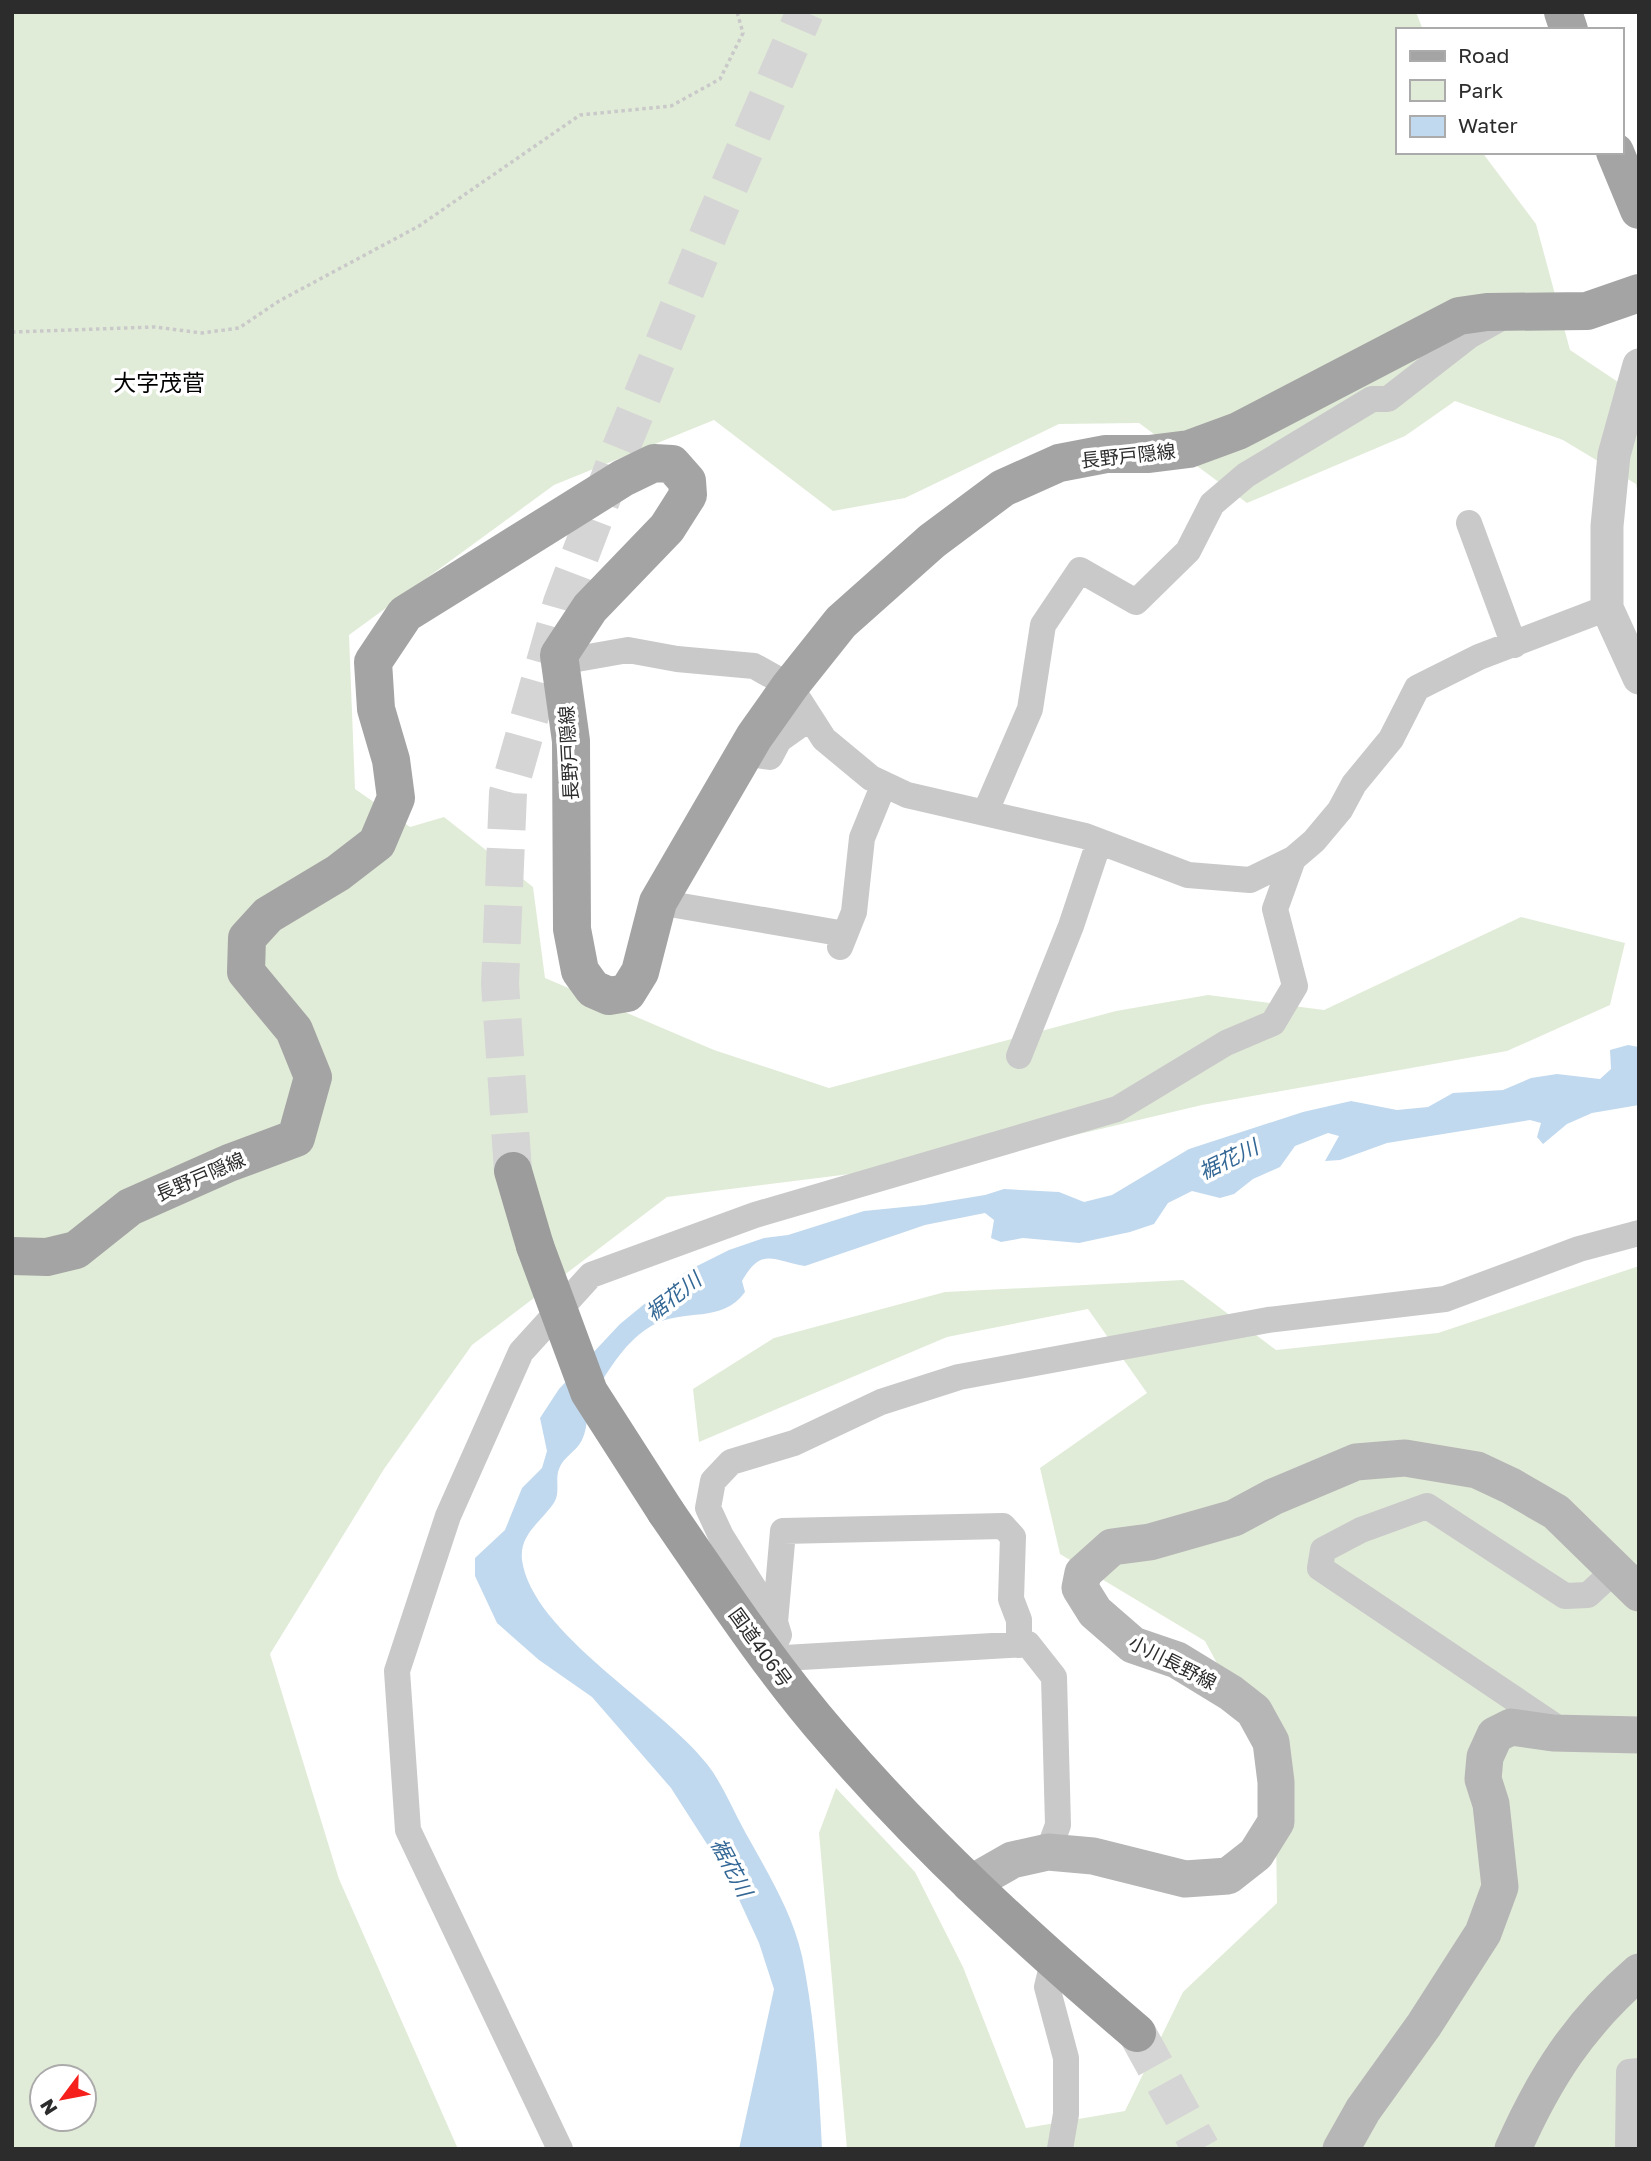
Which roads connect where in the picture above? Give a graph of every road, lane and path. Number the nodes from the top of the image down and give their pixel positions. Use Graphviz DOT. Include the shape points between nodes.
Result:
graph roads {
  1 [pos="737,12"];
  2 [pos="1616,154"];
  3 [pos="1639,210"];
  4 [pos="1639,293"];
  5 [pos="1513,312"];
  6 [pos="12,332"];
  7 [pos="1639,365"];
  8 [pos="1469,523"];
  9 [pos="1606,608"];
  10 [pos="1514,645"];
  11 [pos="560,662"];
  12 [pos="1639,678"];
  13 [pos="790,686"];
  14 [pos="810,718"];
  15 [pos="743,753"];
  16 [pos="884,784"];
  17 [pos="985,813"];
  18 [pos="1099,842"];
  19 [pos="1293,859"];
  20 [pos="658,902"];
  21 [pos="1019,1056"];
  22 [pos="513,1171"];
  23 [pos="1639,1233"];
  24 [pos="12,1256"];
  25 [pos="1627,1581"];
  26 [pos="775,1622"];
  27 [pos="1020,1644"];
  28 [pos="767,1658"];
  29 [pos="1566,1734"];
  30 [pos="1639,1735"];
  31 [pos="1048,1852"];
  32 [pos="970,1884"];
  33 [pos="1053,1962"];
  34 [pos="1639,1972"];
  35 [pos="1137,2033"];
  36 [pos="1639,2071"];
  37 [pos="560,2149"];
  38 [pos="1060,2149"];
  39 [pos="1341,2149"];
  40 [pos="1513,2149"];
  41 [pos="1628,2149"];
  1 -- 6 [label="path" via="743,33 720,79 671,106 580,115 419,226 279,300 239,328 202,333 155,327"];
  2 -- 3 [label="main road"];
  4 -- 5 [label="main road, 長野戸隠線" via="1587,311"];
  5 -- 13 [label="main road, 長野戸隠線" via="1459,316 1238,431 1189,449 1105,454 1071,461 1003,488 879,586 841,622"];
  5 -- 17 [label="street" via="1469,336 1388,398 1372,399 1246,475 1212,504 1188,551 1136,602 1080,570 1043,625 1030,709"];
  7 -- 9 [label="street" via="1614,455 1606,526"];
  8 -- 10 [label="street"];
  9 -- 10 [label="street"];
  9 -- 12 [label="street"];
  10 -- 19 [label="street" via="1417,688 1391,739 1354,784 1340,810"];
  11 -- 13 [label="street" via="628,650 754,666"];
  11 -- 20 [label="main road, 長野戸隠線" via="571,741 572,929 580,971 593,989 608,996 627,993 640,972"];
  11 -- 24 [label="main road, 長野戸隠線" via="559,655 590,608 667,528 688,495 687,481 672,464 654,463 623,478 405,614 373,662 376,709 396,797 377,843 338,873 268,915 247,938 246,972 294,1030 313,1077 296,1138 130,1207 76,1250 47,1257"];
  13 -- 14 [label="street"];
  13 -- 15 [label="main road, 長野戸隠線"];
  14 -- 15 [label="street" via="779,740 770,757"];
  14 -- 16 [label="street" via="824,739"];
  15 -- 20 [label="main road, 長野戸隠線"];
  16 -- 17 [label="street" via="907,795"];
  16 -- 20 [label="street" via="862,838 854,912 842,940"];
  17 -- 18 [label="street"];
  18 -- 19 [label="street" via="1188,875 1250,880"];
  18 -- 21 [label="street"];
  19 -- 37 [label="street" via="1275,909 1295,986 1273,1023 1226,1043 1117,1109 755,1215 590,1275 521,1352 448,1516 397,1671 408,1830"];
  22 -- 28 [label="highway, 国道406号, bridge" via="535,1246 589,1392"];
  23 -- 26 [label="street" via="1579,1249 1445,1299 1268,1320 959,1377 881,1402 794,1443 731,1462 713,1481 708,1508"];
  25 -- 29 [label="street" via="1588,1595 1565,1596 1427,1506 1361,1530 1323,1550 1320,1568"];
  25 -- 31 [label="main road, 小川長野線" via="1556,1512 1511,1486 1477,1470 1405,1458 1356,1462 1234,1518 1150,1542 1112,1547 1083,1573 1080,1588 1095,1612 1133,1645 1177,1660 1254,1712 1271,1742 1276,1822 1256,1854 1228,1876 1185,1879 1093,1856"];
  26 -- 27 [label="street" via="783,1531 1003,1526 1013,1537 1011,1599 1019,1620"];
  26 -- 28 [label="street" via="779,1635"];
  27 -- 28 [label="street"];
  27 -- 31 [label="street" via="1028,1644 1054,1677 1058,1825"];
  28 -- 32 [label="highway, 国道406号" via="831,1738"];
  29 -- 30 [label="main road"];
  29 -- 39 [label="main road" via="1511,1727 1495,1735 1485,1757 1483,1779 1491,1804 1500,1887 1483,1933"];
  31 -- 32 [label="main road, 小川長野線" via="1012,1860"];
  32 -- 33 [label="highway, 国道406号"];
  33 -- 35 [label="highway, 国道406号"];
  33 -- 38 [label="street" via="1047,1987 1066,2058 1066,2114"];
  34 -- 40 [label="main road" via="1570,2042 1537,2094"];
  36 -- 41 [label="street" via="1629,2072"];
}
